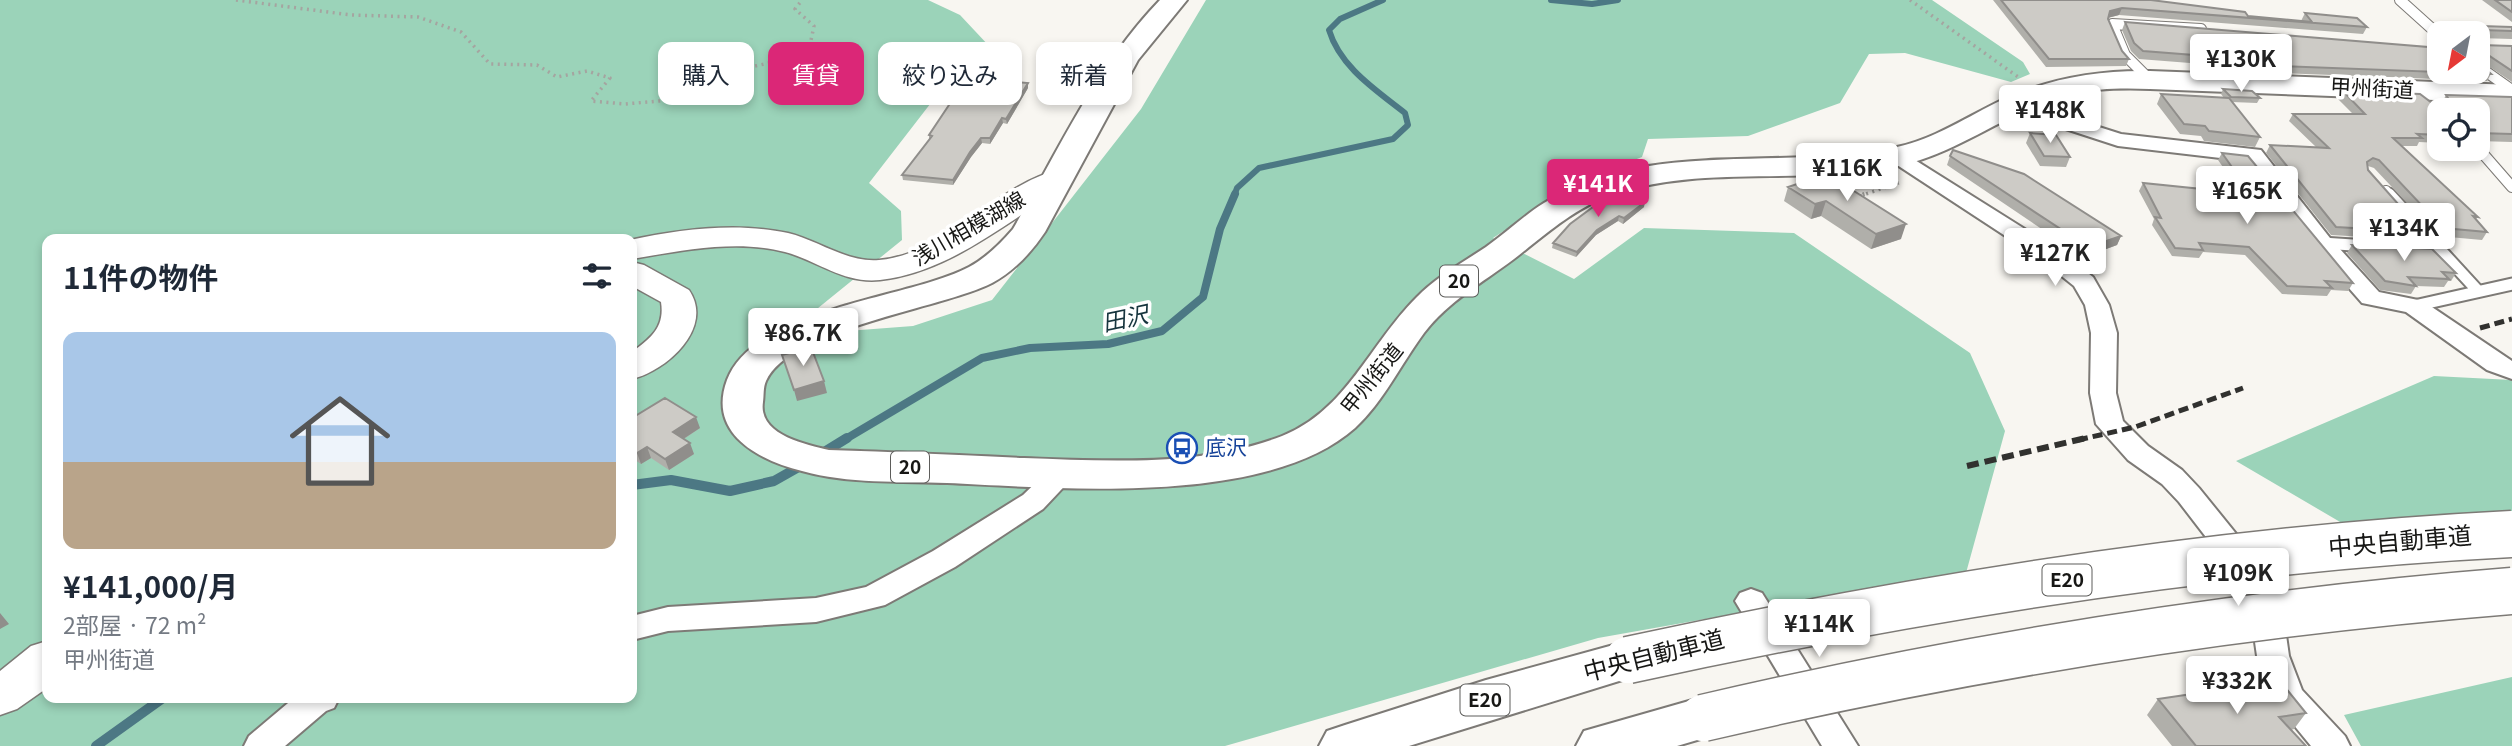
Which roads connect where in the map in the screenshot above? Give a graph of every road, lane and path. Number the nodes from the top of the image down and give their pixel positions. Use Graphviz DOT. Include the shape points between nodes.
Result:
graph roads {
  1 [pos="236,0"];
  2 [pos="802,0"];
  3 [pos="1174,0"];
  4 [pos="1910,0"];
  5 [pos="2400,0"];
  6 [pos="2427,24"];
  7 [pos="2208,29"];
  8 [pos="2490,75"];
  9 [pos="2150,80"];
  10 [pos="2512,92"];
  11 [pos="2021,95"];
  12 [pos="2489,161"];
  13 [pos="1902,167"];
  14 [pos="1058,179"];
  15 [pos="2378,183"];
  16 [pos="2512,187"];
  17 [pos="1847,201"];
  18 [pos="2322,243"];
  19 [pos="2375,247"];
  20 [pos="637,248"];
  21 [pos="2429,250"];
  22 [pos="2442,250"];
  23 [pos="637,275"];
  24 [pos="2512,285"];
  25 [pos="2478,291"];
  26 [pos="2414,306"];
  27 [pos="637,364"];
  28 [pos="2512,371"];
  29 [pos="1051,473"];
  30 [pos="2512,534"];
  31 [pos="2512,591"];
  32 [pos="1751,601"];
  33 [pos="637,627"];
  34 [pos="42,664"];
  35 [pos="0,696"];
  36 [pos="312,703"];
  37 [pos="261,746"];
  38 [pos="1345,746"];
  39 [pos="1602,746"];
  40 [pos="1841,746"];
  41 [pos="2333,746"];
  1 -- 2 [label="path" via="351,15 418,17 461,32 490,64 537,65 557,77 587,71 610,78 591,101 625,104 671,100 733,71 791,58 810,45 814,26 795,9"];
  3 -- 14 [label="highway, 甲州街道 / 20" via="1124,60"];
  4 -- 11 [label="path"];
  5 -- 6 [label="lane"];
  7 -- 9 [label="lane" via="2112,24 2119,46"];
  8 -- 10 [label="lane"];
  9 -- 10 [label="highway, 甲州街道 / 20" via="2421,97"];
  9 -- 11 [label="highway, 甲州街道 / 20" via="2071,85"];
  11 -- 13 [label="highway, 甲州街道 / 20"];
  11 -- 18 [label="street" via="2118,140 2253,155"];
  12 -- 16 [label="lane"];
  13 -- 17 [label="path"];
  13 -- 29 [label="highway, 甲州街道 / 20" via="1667,172 1600,186 1555,210 1446,290 1426,308 1367,392 1323,432 1252,460 1197,472"];
  13 -- 41 [label="street" via="2047,253 2084,282 2105,333 2103,393 2110,424 2189,495 2252,575 2266,607 2273,656 2288,697"];
  14 -- 20 [label="main road, 浅川相模湖線" via="932,255 879,270 853,269 788,243 757,239 701,239"];
  14 -- 29 [label="highway, 甲州街道 / 20" via="1028,232 995,266 946,289 814,328 775,349 744,387 743,414 760,440 829,464"];
  15 -- 22 [label="lane"];
  18 -- 19 [label="lane"];
  18 -- 26 [label="street" via="2371,298"];
  21 -- 22 [label="lane"];
  22 -- 25 [label="lane"];
  23 -- 27 [label="main road" via="677,297 682,314 676,331"];
  24 -- 25 [label="lane"];
  25 -- 26 [label="lane"];
  26 -- 28 [label="street"];
  29 -- 33 [label="street" via="1033,502 874,597 817,610 668,619"];
  30 -- 38 [label="highway, 中央自動車道 / E20, bridge" via="2283,552 1875,610 1628,660"];
  31 -- 39 [label="highway, bridge" via="2333,606 2131,635 1926,670 1703,718"];
  32 -- 40 [label="street"];
  34 -- 35 [label="main road"];
  36 -- 37 [label="street"];
}
